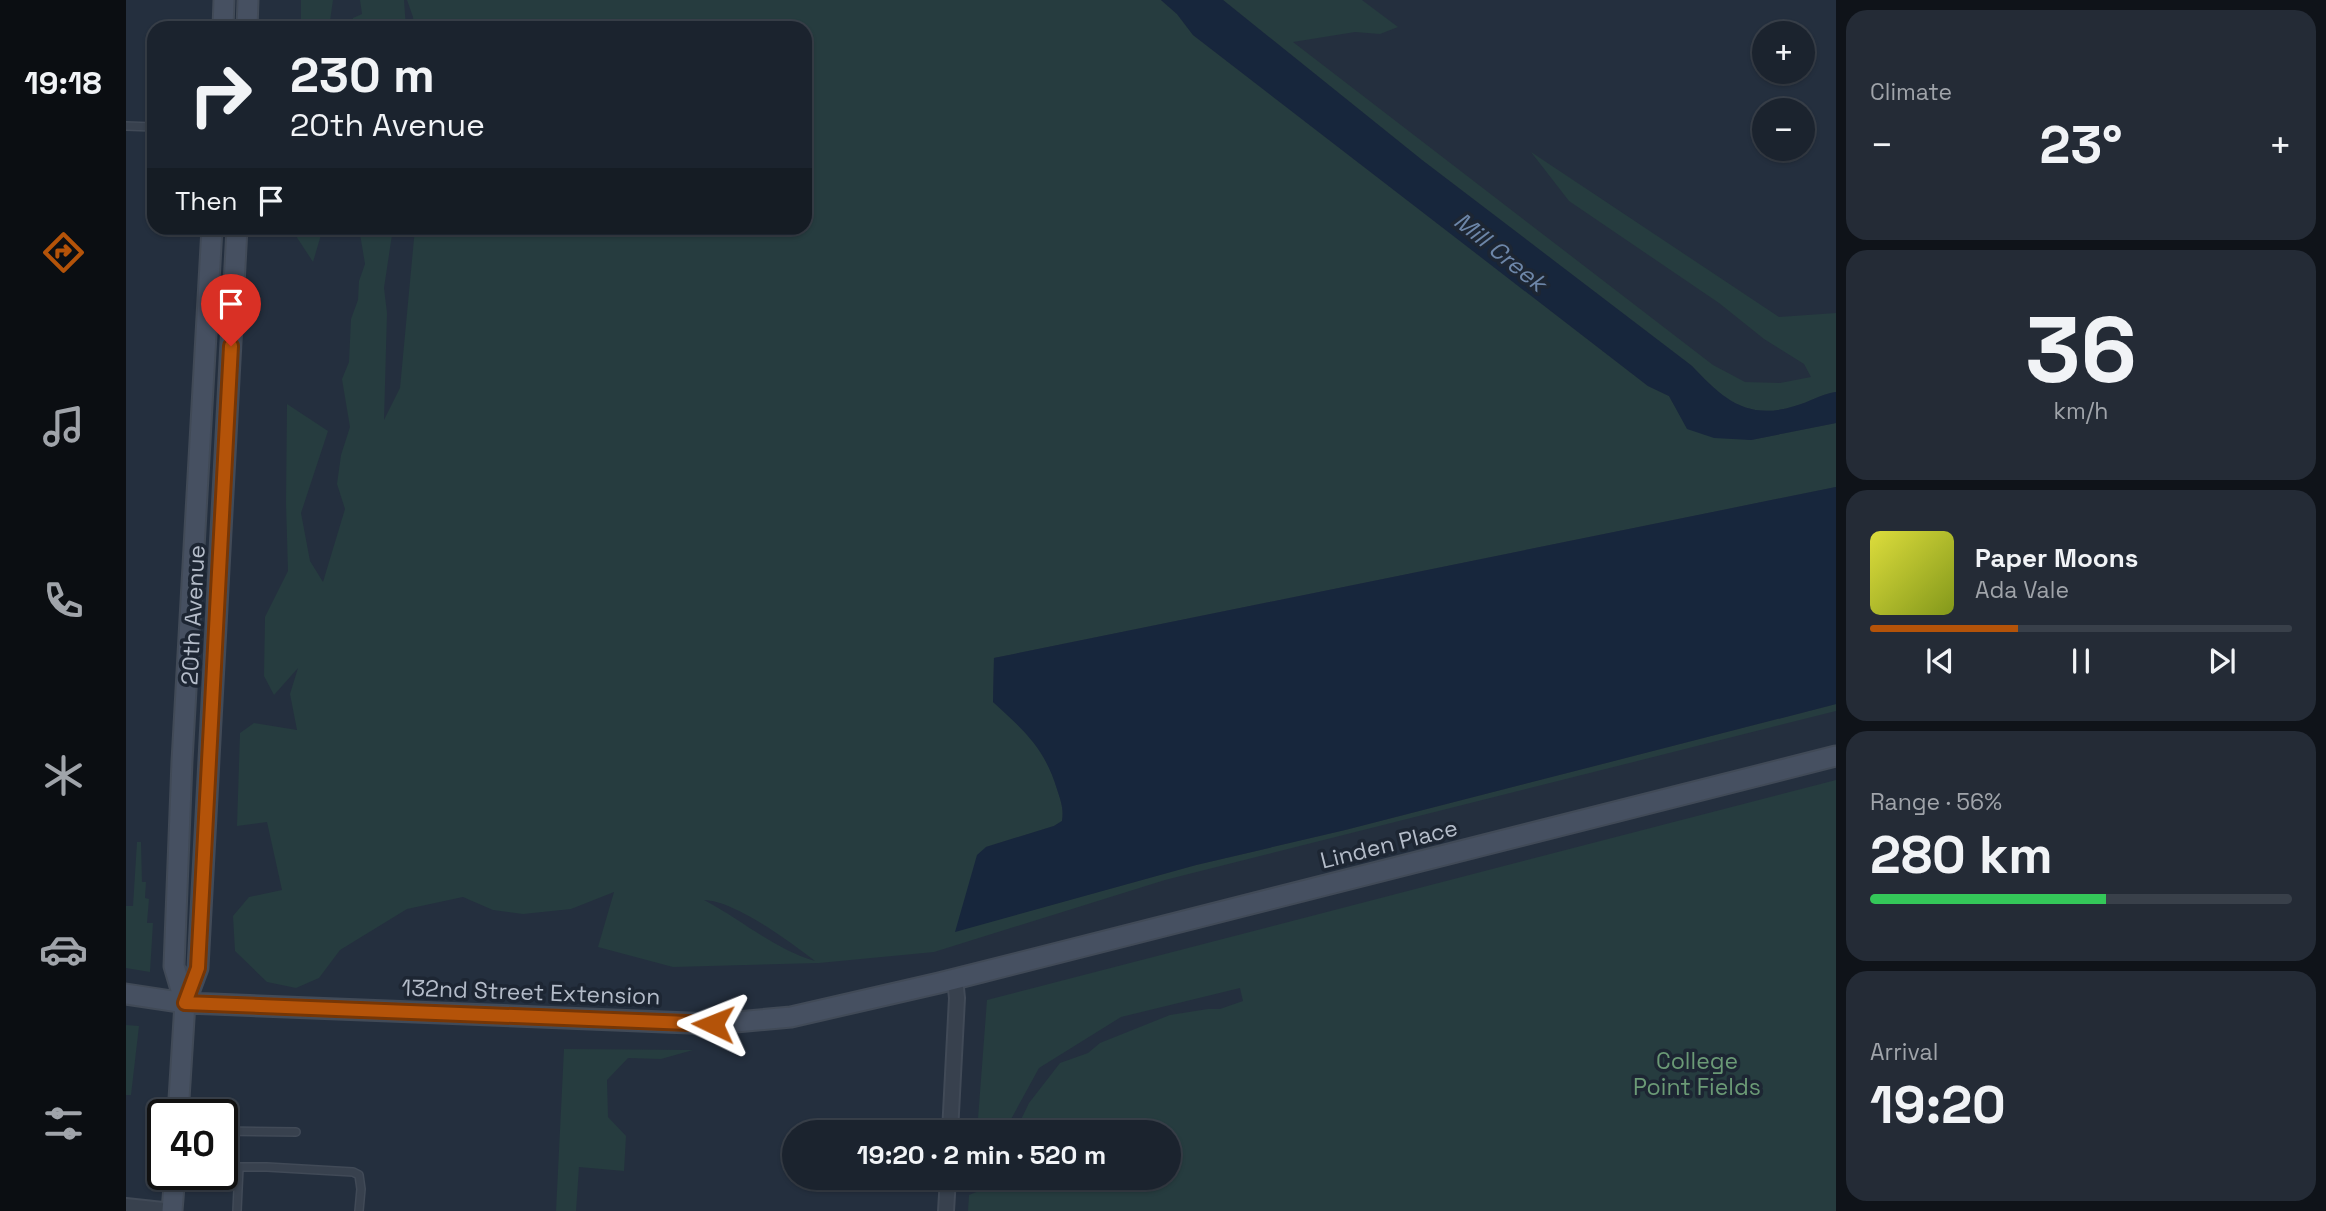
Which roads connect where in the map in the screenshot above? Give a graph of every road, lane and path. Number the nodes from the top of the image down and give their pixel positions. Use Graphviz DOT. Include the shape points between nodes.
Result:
graph roads {
  1 [pos="225,0"];
  2 [pos="248,0"];
  3 [pos="224,21"];
  4 [pos="247,21"];
  5 [pos="126,126"];
  6 [pos="147,127"];
  7 [pos="212,235"];
  8 [pos="237,235"];
  9 [pos="1836,756"];
  10 [pos="955,979"];
  11 [pos="126,994"];
  12 [pos="185,1003"];
  13 [pos="179,1099"];
  14 [pos="951,1120"];
  15 [pos="238,1131"];
  16 [pos="296,1132"];
  17 [pos="239,1167"];
  18 [pos="174,1190"];
  19 [pos="947,1190"];
  20 [pos="126,1206"];
  21 [pos="172,1211"];
  22 [pos="237,1211"];
  23 [pos="359,1211"];
  24 [pos="946,1211"];
  1 -- 3 [label="street"];
  2 -- 4 [label="street"];
  5 -- 6 [label="lane"];
  7 -- 12 [label="street, 20th Avenue" via="174,966"];
  8 -- 12 [label="street, 20th Avenue" via="198,968"];
  9 -- 10 [label="street, Linden Place"];
  10 -- 12 [label="street, 132nd Street Extension" via="791,1017 713,1024"];
  10 -- 14 [label="street"];
  11 -- 12 [label="street, 132nd Street Extension"];
  12 -- 13 [label="street, 20th Avenue"];
  15 -- 16 [label="lane"];
  17 -- 22 [label="lane"];
  17 -- 23 [label="lane" via="353,1172 359,1175"];
  18 -- 21 [label="street"];
  19 -- 24 [label="street"];
  20 -- 21 [label="street"];
}
